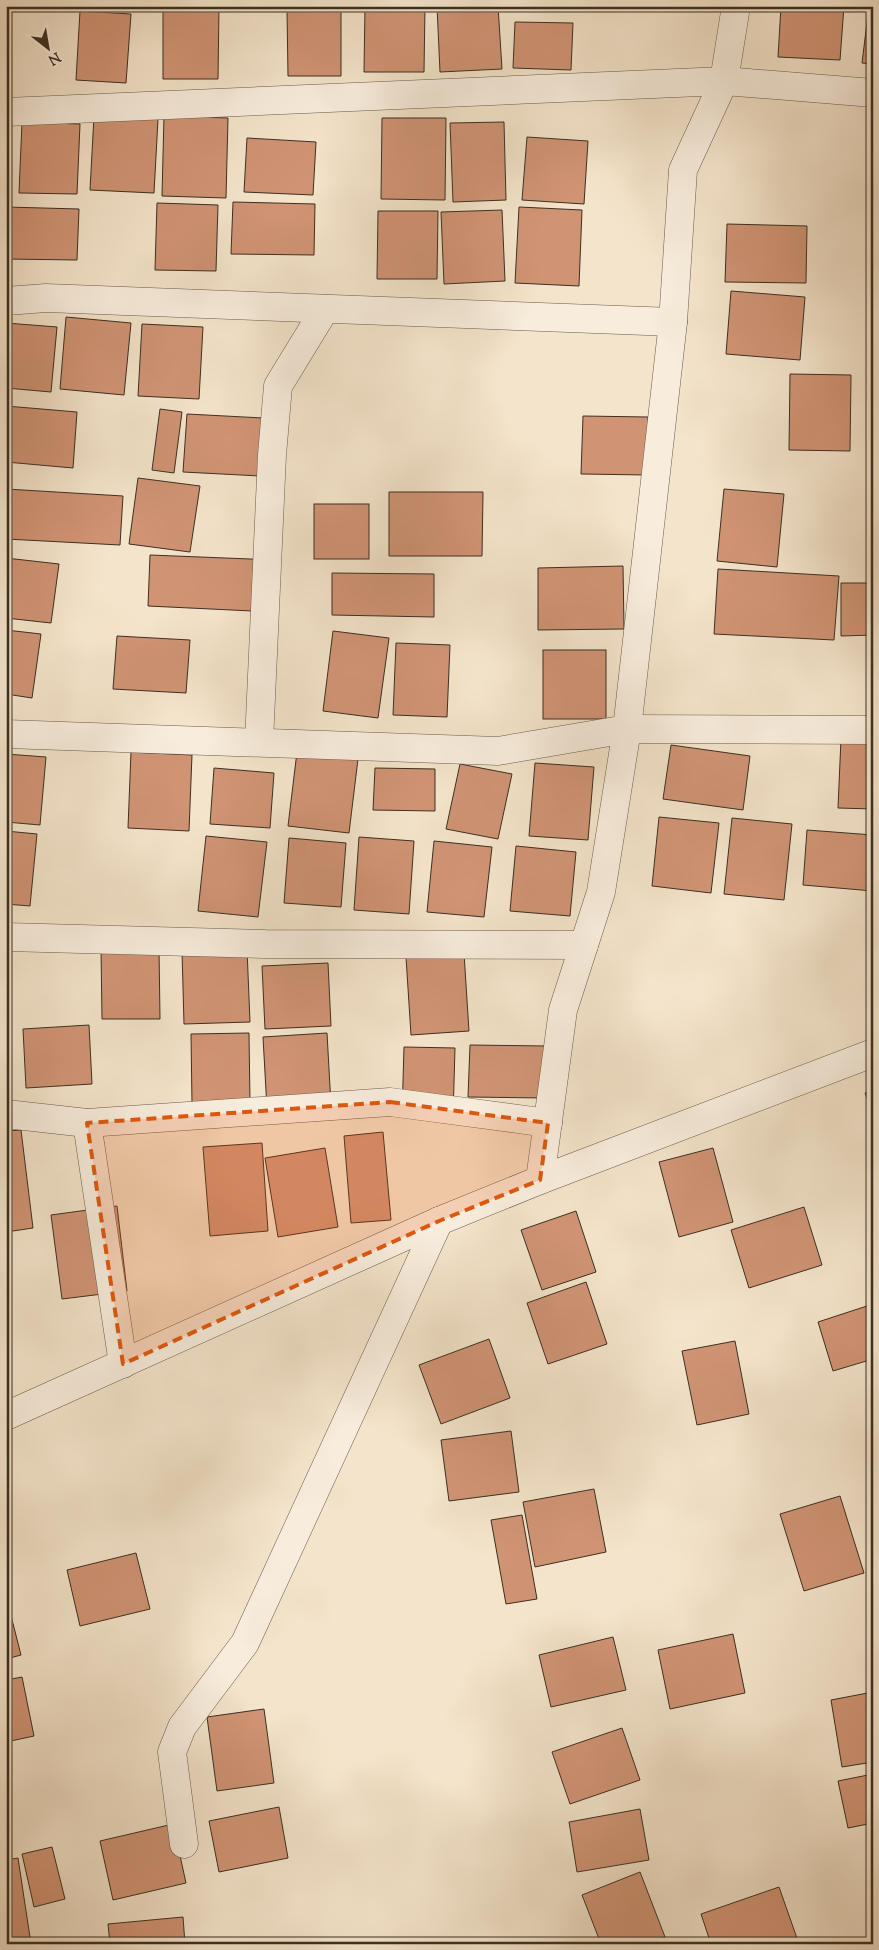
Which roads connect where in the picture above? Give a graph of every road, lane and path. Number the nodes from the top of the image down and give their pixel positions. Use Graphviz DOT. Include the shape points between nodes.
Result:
graph roads {
  1 [pos="736,6"];
  2 [pos="724,81"];
  3 [pos="873,92"];
  4 [pos="6,112"];
  5 [pos="6,301"];
  6 [pos="325,308"];
  7 [pos="673,322"];
  8 [pos="627,729"];
  9 [pos="873,730"];
  10 [pos="6,734"];
  11 [pos="259,742"];
  12 [pos="6,937"];
  13 [pos="584,944"];
  14 [pos="873,1053"];
  15 [pos="6,1114"];
  16 [pos="88,1123"];
  17 [pos="548,1123"];
  18 [pos="540,1180"];
  19 [pos="439,1221"];
  20 [pos="123,1364"];
  21 [pos="6,1416"];
  22 [pos="184,1844"];
  1 -- 2 [label="street"];
  2 -- 3 [label="street"];
  2 -- 4 [label="street"];
  2 -- 7 [label="street" via="683,170"];
  5 -- 6 [label="street" via="46,298"];
  6 -- 7 [label="street"];
  6 -- 11 [label="street" via="278,386"];
  7 -- 8 [label="street"];
  8 -- 9 [label="street"];
  8 -- 11 [label="street" via="498,751"];
  8 -- 13 [label="street" via="601,892"];
  10 -- 11 [label="street"];
  12 -- 13 [label="street" via="265,944"];
  13 -- 17 [label="street" via="563,1010"];
  14 -- 18 [label="street"];
  15 -- 16 [label="street"];
  16 -- 17 [label="street" via="390,1102"];
  16 -- 20 [label="street"];
  17 -- 18 [label="street"];
  18 -- 19 [label="street"];
  19 -- 20 [label="street"];
  19 -- 22 [label="street" via="245,1643 182,1727 172,1752"];
  20 -- 21 [label="street"];
}
